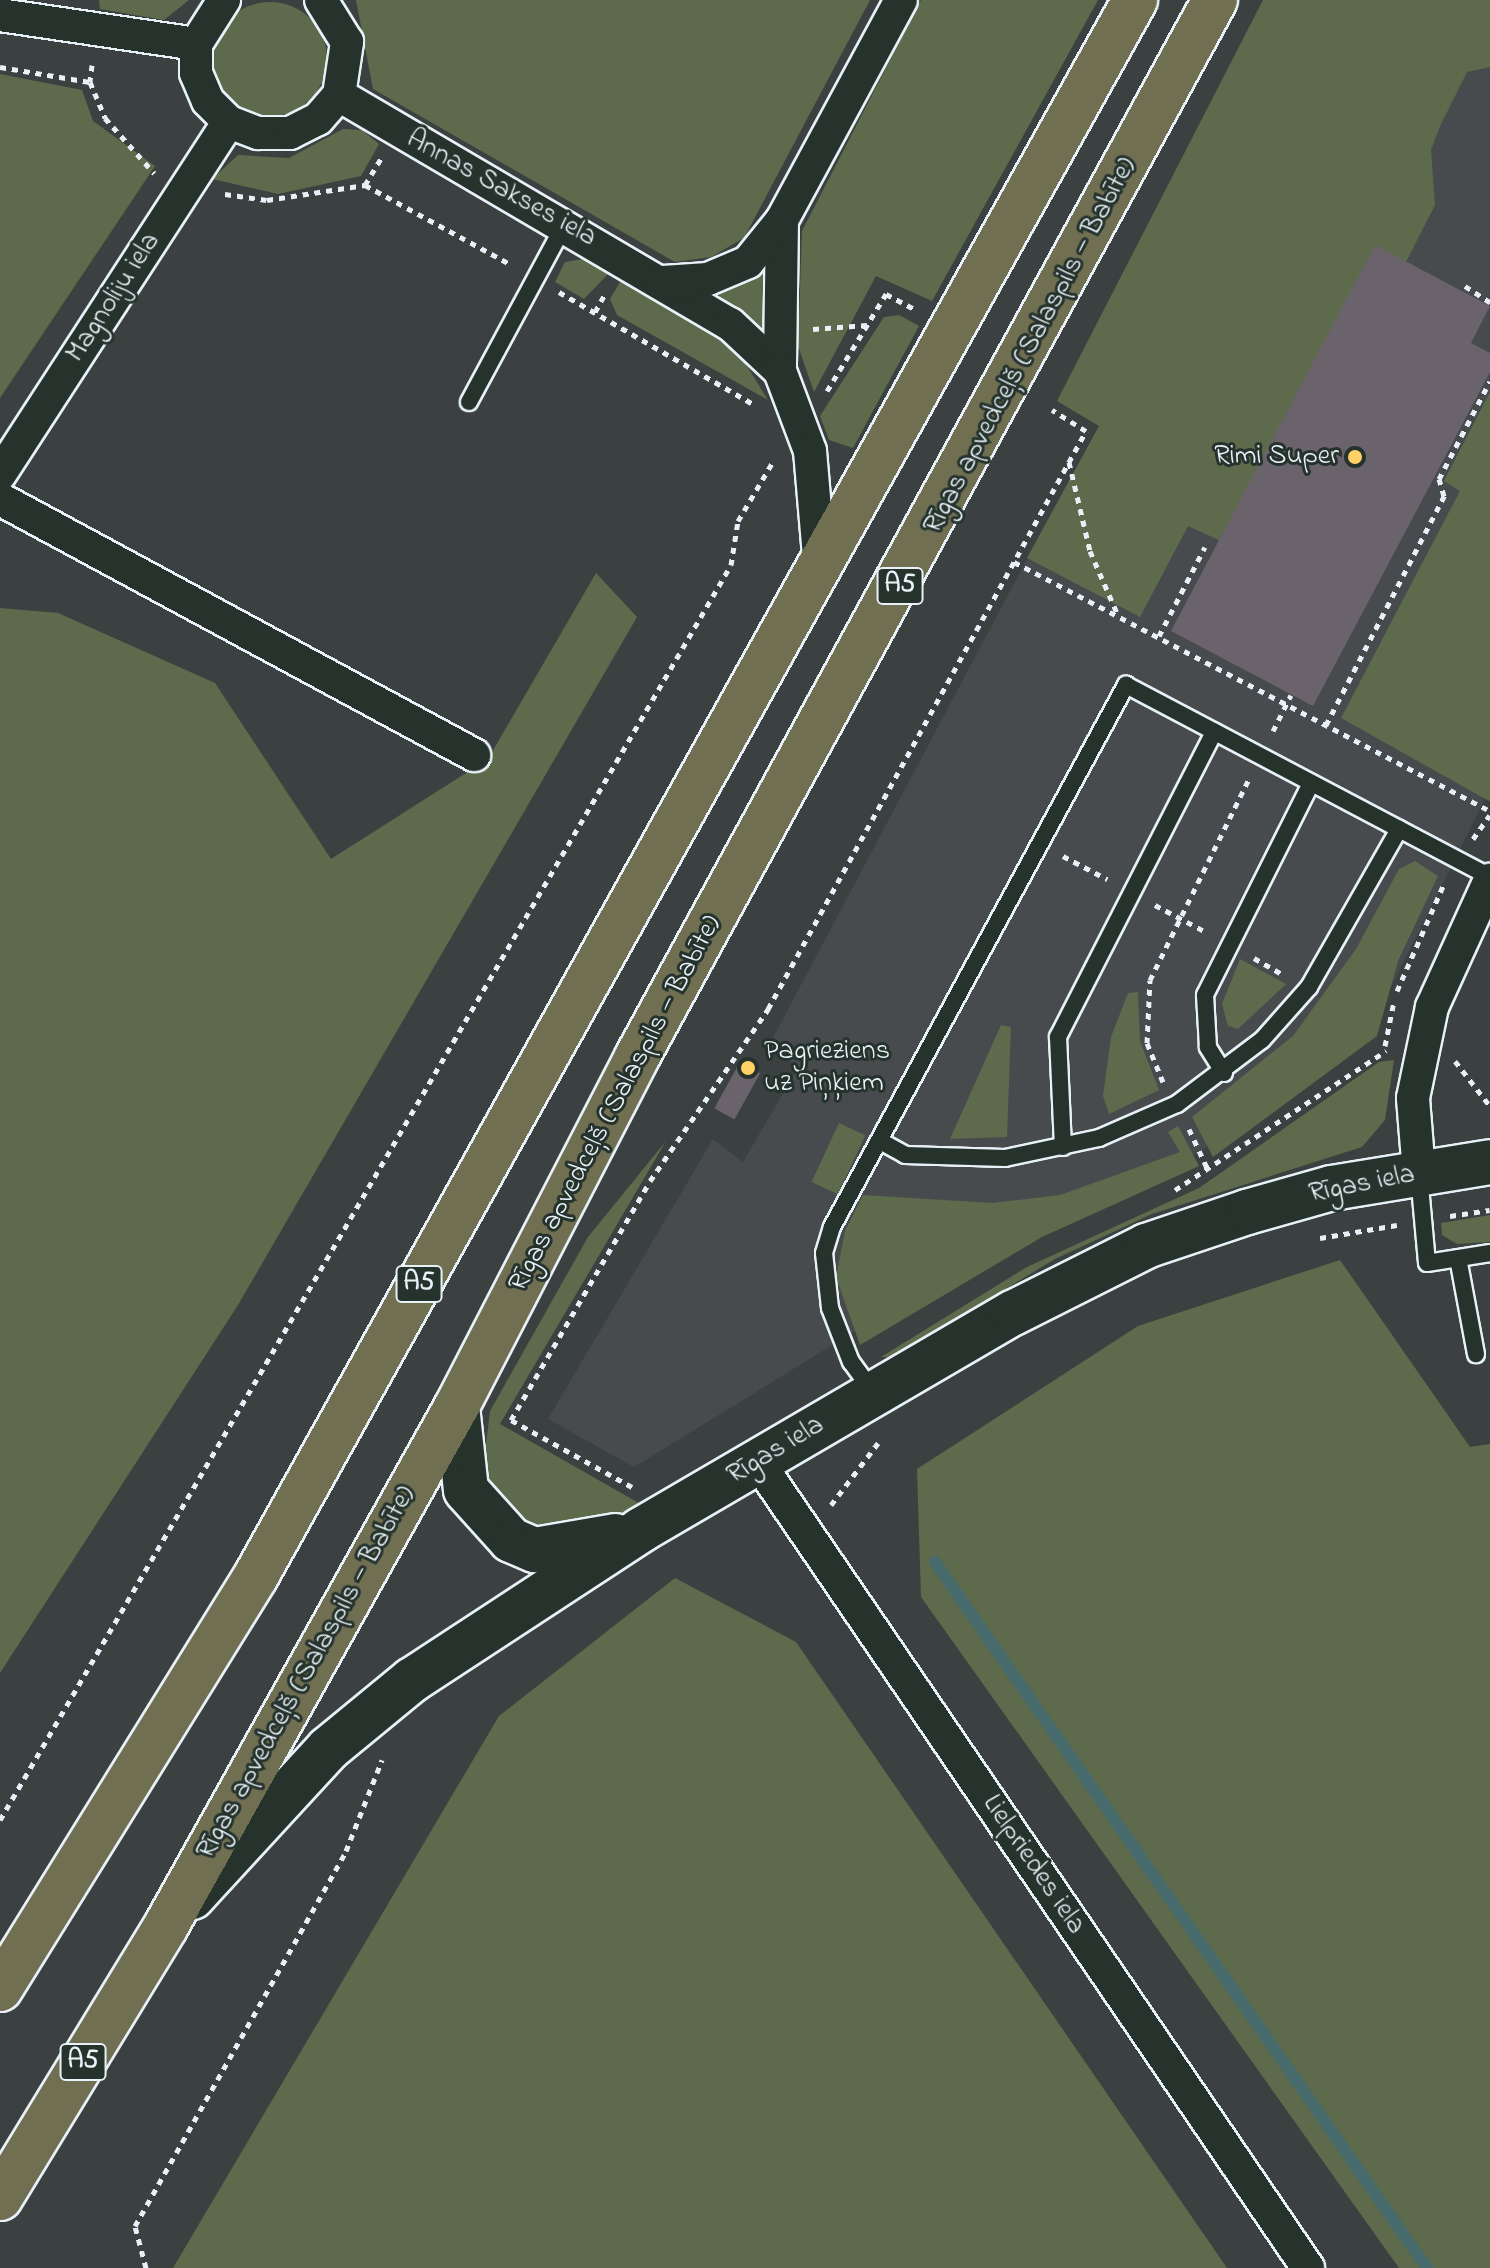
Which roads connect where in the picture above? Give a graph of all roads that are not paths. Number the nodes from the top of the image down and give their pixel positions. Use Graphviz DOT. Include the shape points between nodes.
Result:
graph roads {
  1 [pos="224,0"];
  2 [pos="321,0"];
  3 [pos="901,0"];
  4 [pos="1135,0"];
  5 [pos="1215,0"];
  6 [pos="0,15"];
  7 [pos="196,44"];
  8 [pos="339,95"];
  9 [pos="229,122"];
  10 [pos="782,220"];
  11 [pos="565,224"];
  12 [pos="663,282"];
  13 [pos="780,371"];
  14 [pos="469,402"];
  15 [pos="0,474"];
  16 [pos="0,499"];
  17 [pos="820,568"];
  18 [pos="1214,732"];
  19 [pos="474,755"];
  20 [pos="1311,783"];
  21 [pos="1399,829"];
  22 [pos="1490,878"];
  23 [pos="1224,1073"];
  24 [pos="882,1142"];
  25 [pos="1063,1147"];
  26 [pos="1490,1162"];
  27 [pos="1419,1173"];
  28 [pos="1490,1253"];
  29 [pos="1458,1258"];
  30 [pos="1476,1354"];
  31 [pos="874,1393"];
  32 [pos="457,1406"];
  33 [pos="758,1462"];
  34 [pos="653,1522"];
  35 [pos="166,1926"];
  36 [pos="0,1989"];
  37 [pos="0,2198"];
  38 [pos="1308,2268"];
  1 -- 7 [label="street"];
  2 -- 8 [label="street" via="347,42"];
  3 -- 10 [label="street"];
  4 -- 17 [label="highway, A5"];
  5 -- 32 [label="highway, Rīgas apvedceļš (Salaspils — Babīte) / A5" via="637,1057"];
  6 -- 7 [label="street"];
  7 -- 9 [label="street" via="196,73"];
  8 -- 9 [label="street" via="318,119 290,133 258,133"];
  8 -- 11 [label="street, Annas Sakses iela"];
  9 -- 15 [label="street, Magnoliju iela"];
  10 -- 12 [label="street" via="748,262 708,279"];
  10 -- 13 [label="street"];
  11 -- 12 [label="street, Annas Sakses iela"];
  11 -- 14 [label="lane"];
  12 -- 13 [label="street, Annas Sakses iela" via="730,324"];
  13 -- 17 [label="street" via="810,451"];
  16 -- 19 [label="street"];
  17 -- 36 [label="highway, A5" via="256,1576"];
  18 -- 20 [label="lane"];
  18 -- 24 [label="lane" via="1126,685"];
  18 -- 25 [label="lane" via="1128,890 1058,1037"];
  20 -- 21 [label="lane"];
  20 -- 23 [label="lane" via="1205,995 1202,1022"];
  21 -- 22 [label="lane"];
  21 -- 23 [label="lane" via="1309,987"];
  22 -- 27 [label="street" via="1444,968 1424,1038 1413,1098"];
  23 -- 25 [label="lane" via="1177,1104"];
  24 -- 25 [label="lane" via="905,1155 945,1159 1005,1158"];
  24 -- 31 [label="lane" via="843,1204 824,1253 837,1334"];
  26 -- 27 [label="main road, Rīgas iela"];
  27 -- 29 [label="lane" via="1419,1222 1427,1263"];
  27 -- 31 [label="main road, Rīgas iela" via="1332,1188 1146,1246"];
  28 -- 29 [label="lane"];
  29 -- 30 [label="lane"];
  31 -- 33 [label="main road, Rīgas iela"];
  32 -- 34 [label="main road" via="466,1490 511,1540 535,1550 563,1548"];
  32 -- 35 [label="highway, Rīgas apvedceļš (Salaspils — Babīte) / A5"];
  33 -- 34 [label="main road, Rīgas iela"];
  33 -- 38 [label="street, Lielpriedes iela"];
  34 -- 35 [label="main road, Rīgas iela" via="412,1680 328,1749"];
  35 -- 37 [label="highway, Rīgas apvedceļš (Salaspils — Babīte) / A5"];
}
